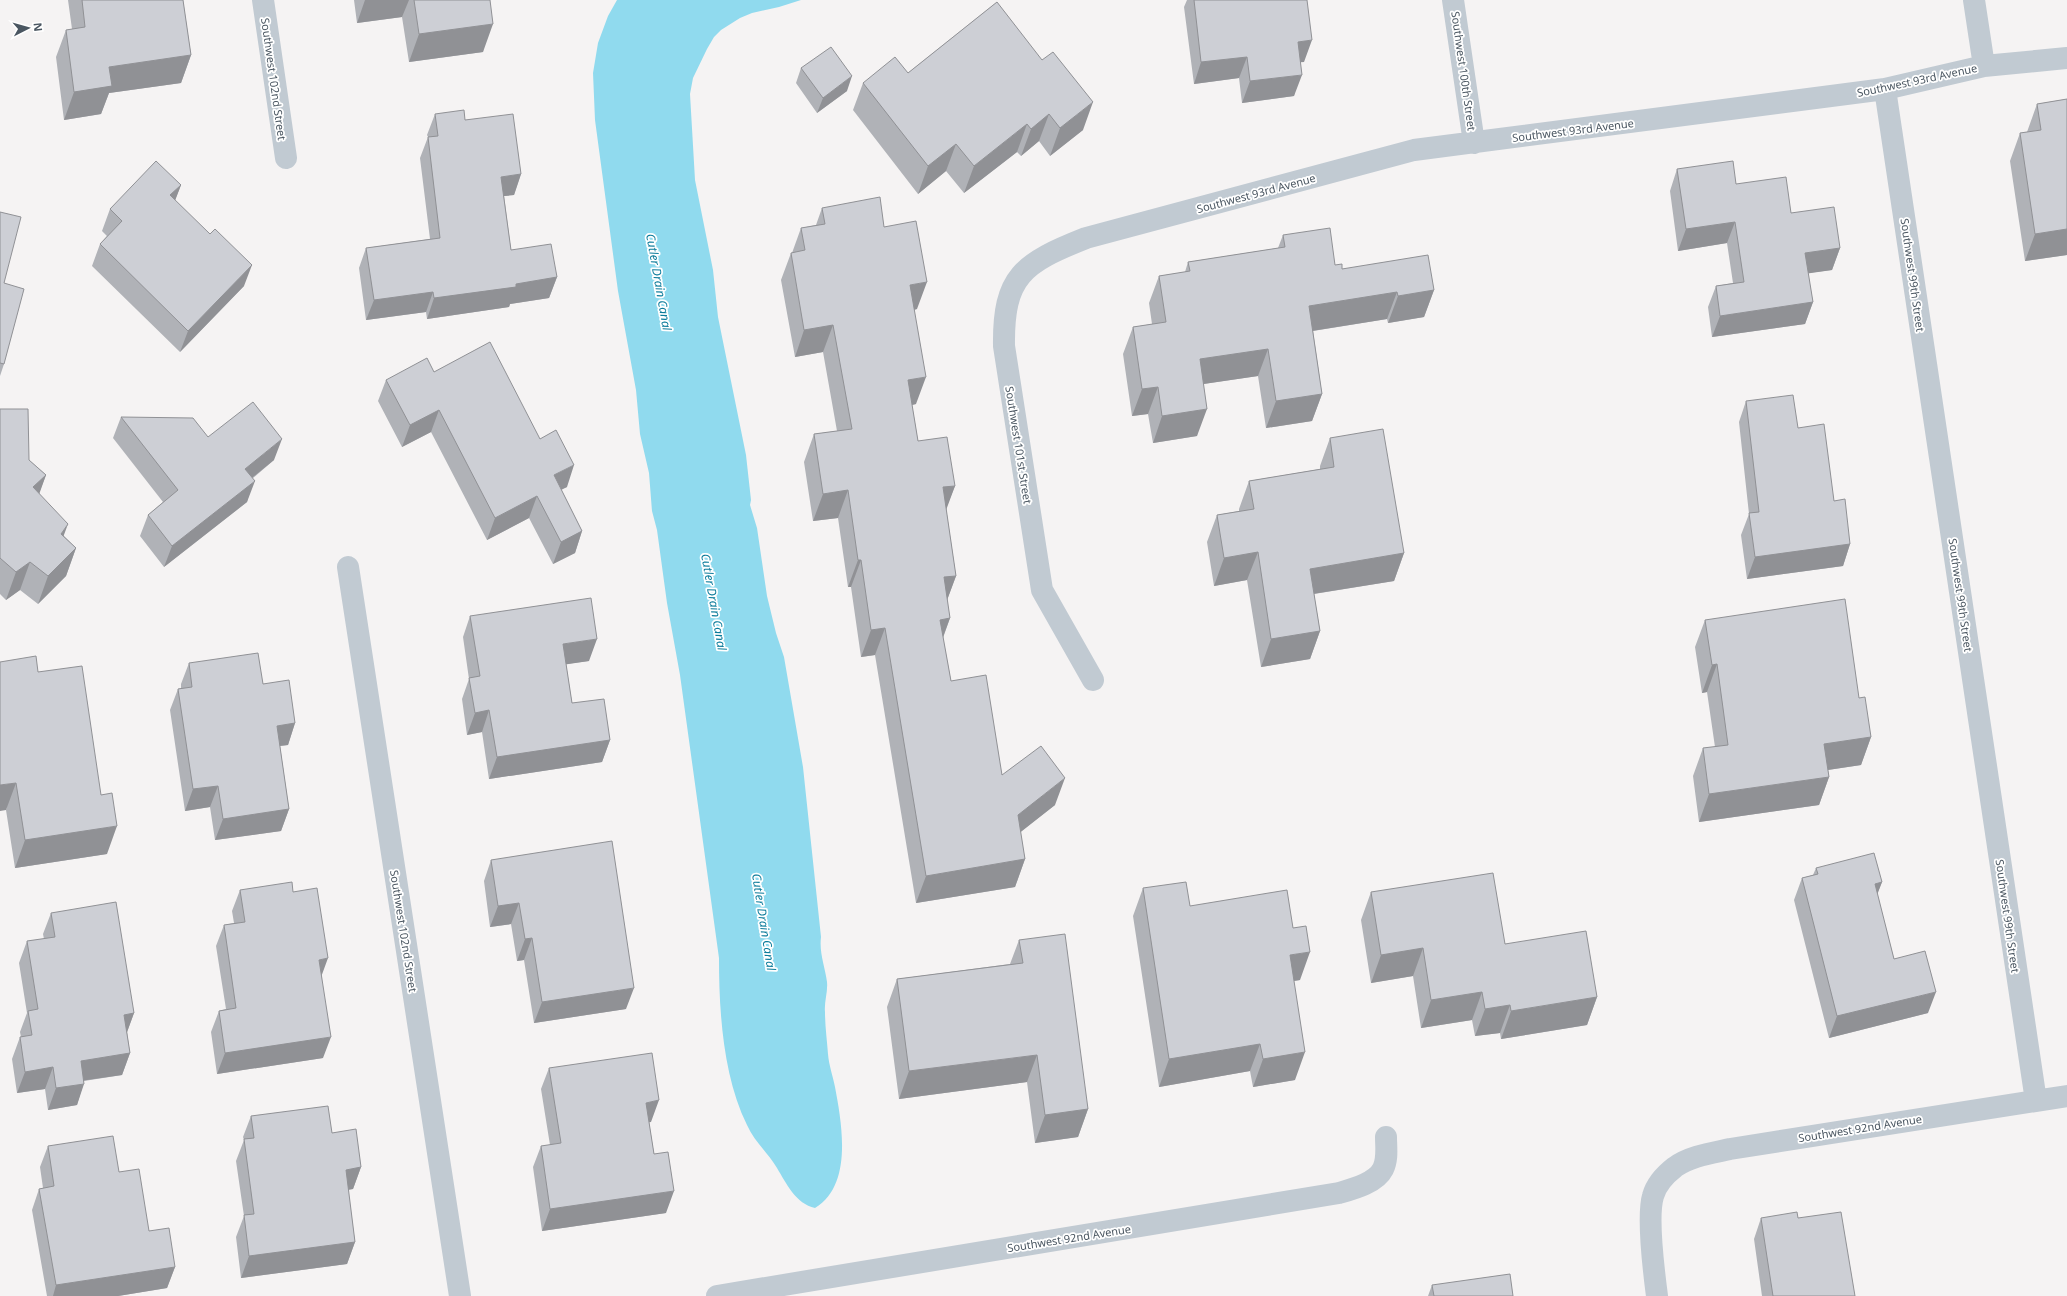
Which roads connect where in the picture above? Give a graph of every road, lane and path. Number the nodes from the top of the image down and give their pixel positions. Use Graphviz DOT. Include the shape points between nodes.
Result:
graph roads {
  1 [pos="263,0"];
  2 [pos="1453,0"];
  3 [pos="1974,0"];
  4 [pos="2067,58"];
  5 [pos="1984,66"];
  6 [pos="1885,89"];
  7 [pos="1474,143"];
  8 [pos="286,158"];
  9 [pos="1086,238"];
  10 [pos="348,567"];
  11 [pos="1093,680"];
  12 [pos="2067,1096"];
  13 [pos="2036,1101"];
  14 [pos="1386,1137"];
  15 [pos="460,1296"];
  16 [pos="717,1296"];
  17 [pos="1657,1296"];
  1 -- 8 [label="street, Southwest 102nd Street"];
  2 -- 7 [label="street, Southwest 100th Street"];
  3 -- 5 [label="street"];
  4 -- 5 [label="street, Southwest 93rd Avenue"];
  5 -- 6 [label="street, Southwest 93rd Avenue"];
  6 -- 7 [label="street, Southwest 93rd Avenue"];
  6 -- 13 [label="street, Southwest 99th Street"];
  7 -- 9 [label="street, Southwest 93rd Avenue" via="1414,150"];
  9 -- 11 [label="street, Southwest 101st Street" via="1047,255 1016,279 1009,294 1006,310 1004,346 1042,590"];
  10 -- 15 [label="street, Southwest 102nd Street"];
  12 -- 13 [label="street, Southwest 92nd Avenue"];
  13 -- 17 [label="street, Southwest 92nd Avenue" via="1730,1149 1701,1156 1676,1166 1661,1180 1653,1196 1651,1214"];
  14 -- 16 [label="street, Southwest 92nd Avenue" via="1383,1169 1357,1188 1339,1193"];
}
